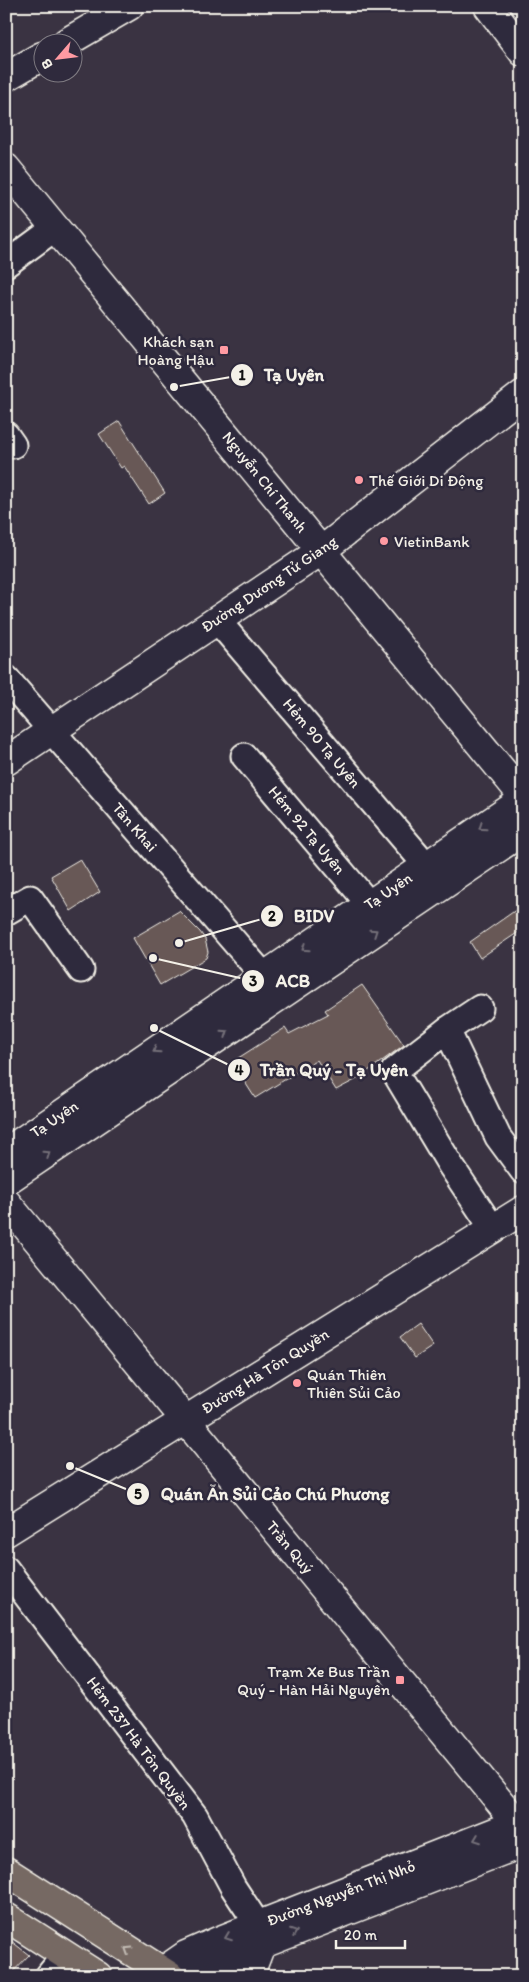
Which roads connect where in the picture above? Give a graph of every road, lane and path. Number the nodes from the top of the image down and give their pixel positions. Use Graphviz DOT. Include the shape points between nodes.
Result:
graph roads {
  1 [pos="129,6"];
  2 [pos="488,6"];
  3 [pos="82,33"];
  4 [pos="523,52"];
  5 [pos="32,62"];
  6 [pos="6,77"];
  7 [pos="6,168"];
  8 [pos="55,228"];
  9 [pos="6,264"];
  10 [pos="523,394"];
  11 [pos="321,551"];
  12 [pos="217,620"];
  13 [pos="6,678"];
  14 [pos="51,730"];
  15 [pos="244,756"];
  16 [pos="6,761"];
  17 [pos="523,798"];
  18 [pos="523,831"];
  19 [pos="426,866"];
  20 [pos="369,904"];
  21 [pos="6,912"];
  22 [pos="81,970"];
  23 [pos="272,986"];
  24 [pos="480,1008"];
  25 [pos="447,1030"];
  26 [pos="6,1152"];
  27 [pos="523,1170"];
  28 [pos="6,1181"];
  29 [pos="6,1202"];
  30 [pos="523,1210"];
  31 [pos="493,1228"];
  32 [pos="186,1420"];
  33 [pos="6,1532"];
  34 [pos="6,1569"];
  35 [pos="521,1829"];
  36 [pos="6,1871"];
  37 [pos="6,1917"];
  38 [pos="259,1935"];
  39 [pos="65,1955"];
  40 [pos="164,1974"];
  41 [pos="48,1976"];
  42 [pos="98,1976"];
  43 [pos="203,1976"];
  44 [pos="249,1976"];
  1 -- 3 [label="main road"];
  2 -- 4 [label="main road"];
  5 -- 6 [label="main road"];
  7 -- 8 [label="main road, Nguyễn Chí Thanh"];
  8 -- 9 [label="street"];
  8 -- 11 [label="main road, Nguyễn Chí Thanh"];
  10 -- 11 [label="main road, Đường Dương Tử Giang"];
  11 -- 12 [label="main road, Đường Dương Tử Giang"];
  11 -- 17 [label="main road, Nguyễn Chí Thanh"];
  12 -- 14 [label="main road, Đường Dương Tử Giang"];
  12 -- 19 [label="street, Hẻm 90 Tạ Uyên"];
  13 -- 14 [label="street, Tân Khai"];
  14 -- 16 [label="main road, Đường Dương Tử Giang"];
  14 -- 23 [label="street, Tân Khai"];
  15 -- 20 [label="street, Hẻm 92 Tạ Uyên"];
  17 -- 19 [label="main road, Tạ Uyên, one-way"];
  23 -- 18 [label="main road, Tạ Uyên, one-way"];
  19 -- 20 [label="main road, Tạ Uyên"];
  20 -- 23 [label="main road, Tạ Uyên, one-way"];
  21 -- 22 [label="street" via="30,898"];
  23 -- 26 [label="main road, Tạ Uyên, one-way"];
  28 -- 23 [label="main road, Tạ Uyên, one-way"];
  24 -- 25 [label="street"];
  25 -- 27 [label="street" via="498,1136"];
  25 -- 31 [label="street" via="394,1071"];
  29 -- 32 [label="main road, Trần Quý"];
  30 -- 31 [label="main road, Đường Hà Tôn Quyền"];
  31 -- 32 [label="main road, Đường Hà Tôn Quyền"];
  32 -- 33 [label="main road, Đường Hà Tôn Quyền"];
  32 -- 35 [label="main road, Trần Quý"];
  34 -- 38 [label="street, Hẻm 237 Hà Tôn Quyền" via="195,1816"];
  35 -- 38 [label="main road, Đường Nguyễn Thị Nhỏ"];
  40 -- 36 [label="main road, one-way"];
  37 -- 39 [label="main road"];
  38 -- 40 [label="main road, Đường Nguyễn Thị Nhỏ, one-way" via="186,1956"];
  38 -- 43 [label="main road, Đường Nguyễn Thị Nhỏ"];
  38 -- 44 [label="main road"];
  39 -- 41 [label="street"];
  39 -- 42 [label="main road"];
}
